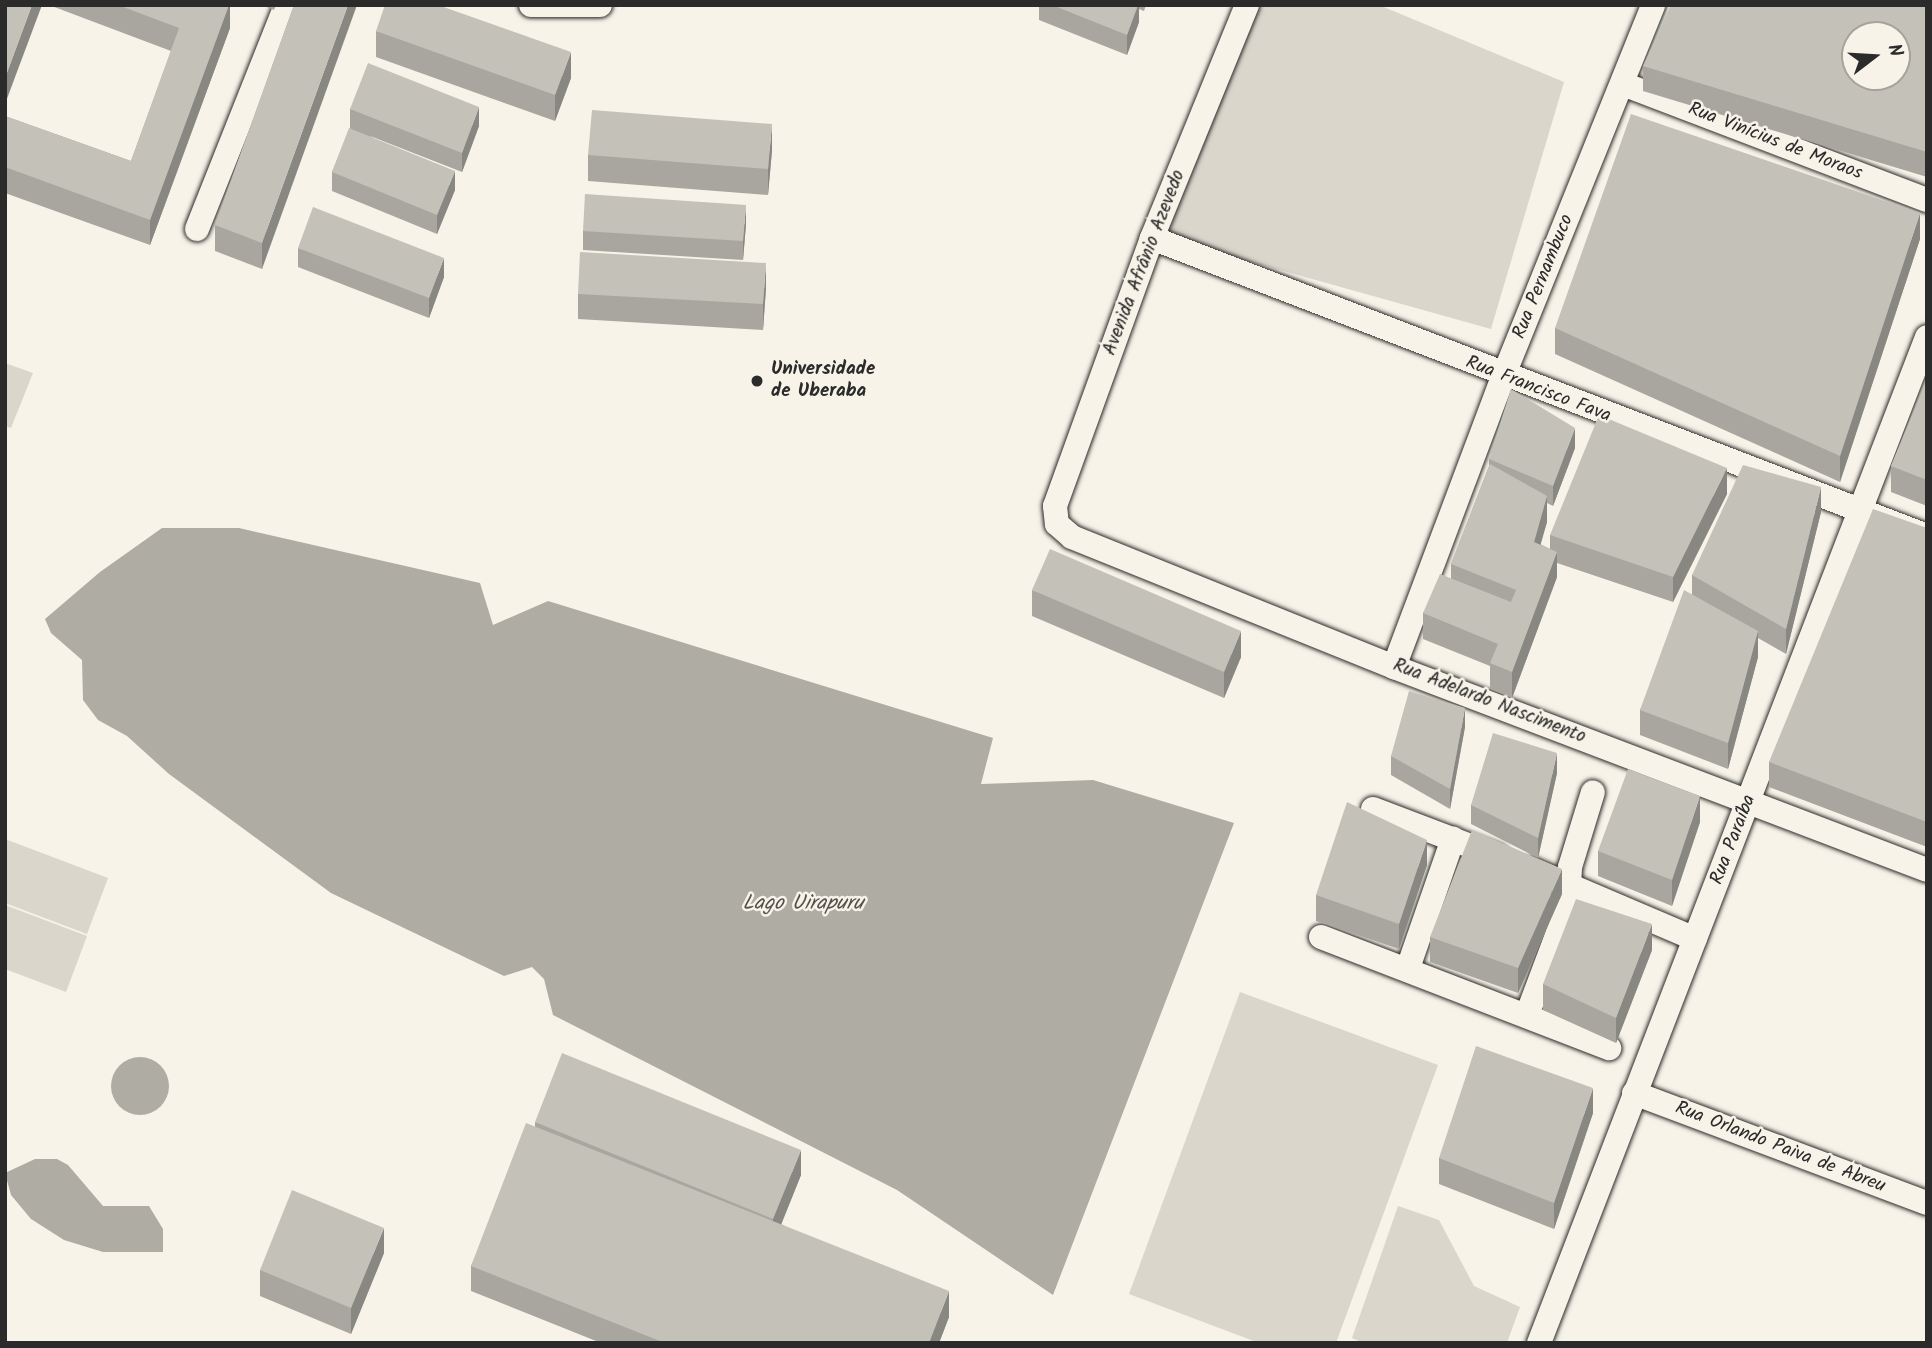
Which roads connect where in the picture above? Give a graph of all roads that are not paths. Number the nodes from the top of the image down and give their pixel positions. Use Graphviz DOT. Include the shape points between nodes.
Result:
graph roads {
  1 [pos="286,5"];
  2 [pos="531,5"];
  3 [pos="600,5"];
  4 [pos="1247,5"];
  5 [pos="1653,5"];
  6 [pos="1623,83"];
  7 [pos="1927,200"];
  8 [pos="197,229"];
  9 [pos="1152,239"];
  10 [pos="1927,337"];
  11 [pos="1503,377"];
  12 [pos="1861,511"];
  13 [pos="1057,524"];
  14 [pos="1927,536"];
  15 [pos="1394,667"];
  16 [pos="1593,792"];
  17 [pos="1749,800"];
  18 [pos="1373,810"];
  19 [pos="1453,839"];
  20 [pos="1927,870"];
  21 [pos="1570,884"];
  22 [pos="1321,937"];
  23 [pos="1695,939"];
  24 [pos="1408,968"];
  25 [pos="1527,1015"];
  26 [pos="1609,1048"];
  27 [pos="1634,1093"];
  28 [pos="1927,1203"];
  29 [pos="1539,1343"];
  1 -- 8 [label="street"];
  2 -- 3 [label="street"];
  4 -- 9 [label="street, Avenida Afrânio Azevedo"];
  5 -- 6 [label="street, Rua Pernambuco"];
  6 -- 7 [label="street, Rua Vinícius de Moraos"];
  6 -- 11 [label="street, Rua Pernambuco"];
  9 -- 11 [label="street, Rua Francisco Fava"];
  9 -- 13 [label="street, Avenida Afrânio Azevedo" via="1055,506"];
  10 -- 12 [label="street, Rua Paraíba"];
  11 -- 12 [label="street, Rua Francisco Fava"];
  11 -- 15 [label="street, Rua Pernambuco"];
  12 -- 14 [label="street, Rua Francisco Fava"];
  12 -- 17 [label="street, Rua Paraíba"];
  13 -- 15 [label="street, Rua Adelardo Nascimento" via="1072,537"];
  15 -- 17 [label="street, Rua Adelardo Nascimento"];
  16 -- 21 [label="street" via="1574,849"];
  17 -- 20 [label="street, Rua Adelardo Nascimento"];
  17 -- 23 [label="street, Rua Paraíba"];
  18 -- 19 [label="street"];
  19 -- 21 [label="street"];
  19 -- 24 [label="street"];
  21 -- 23 [label="street"];
  21 -- 25 [label="street" via="1562,927"];
  22 -- 24 [label="street"];
  23 -- 27 [label="street, Rua Paraíba"];
  24 -- 25 [label="street"];
  25 -- 26 [label="street"];
  27 -- 28 [label="street, Rua Orlando Paiva de Abreu"];
  27 -- 29 [label="street, Rua Paraíba"];
}
